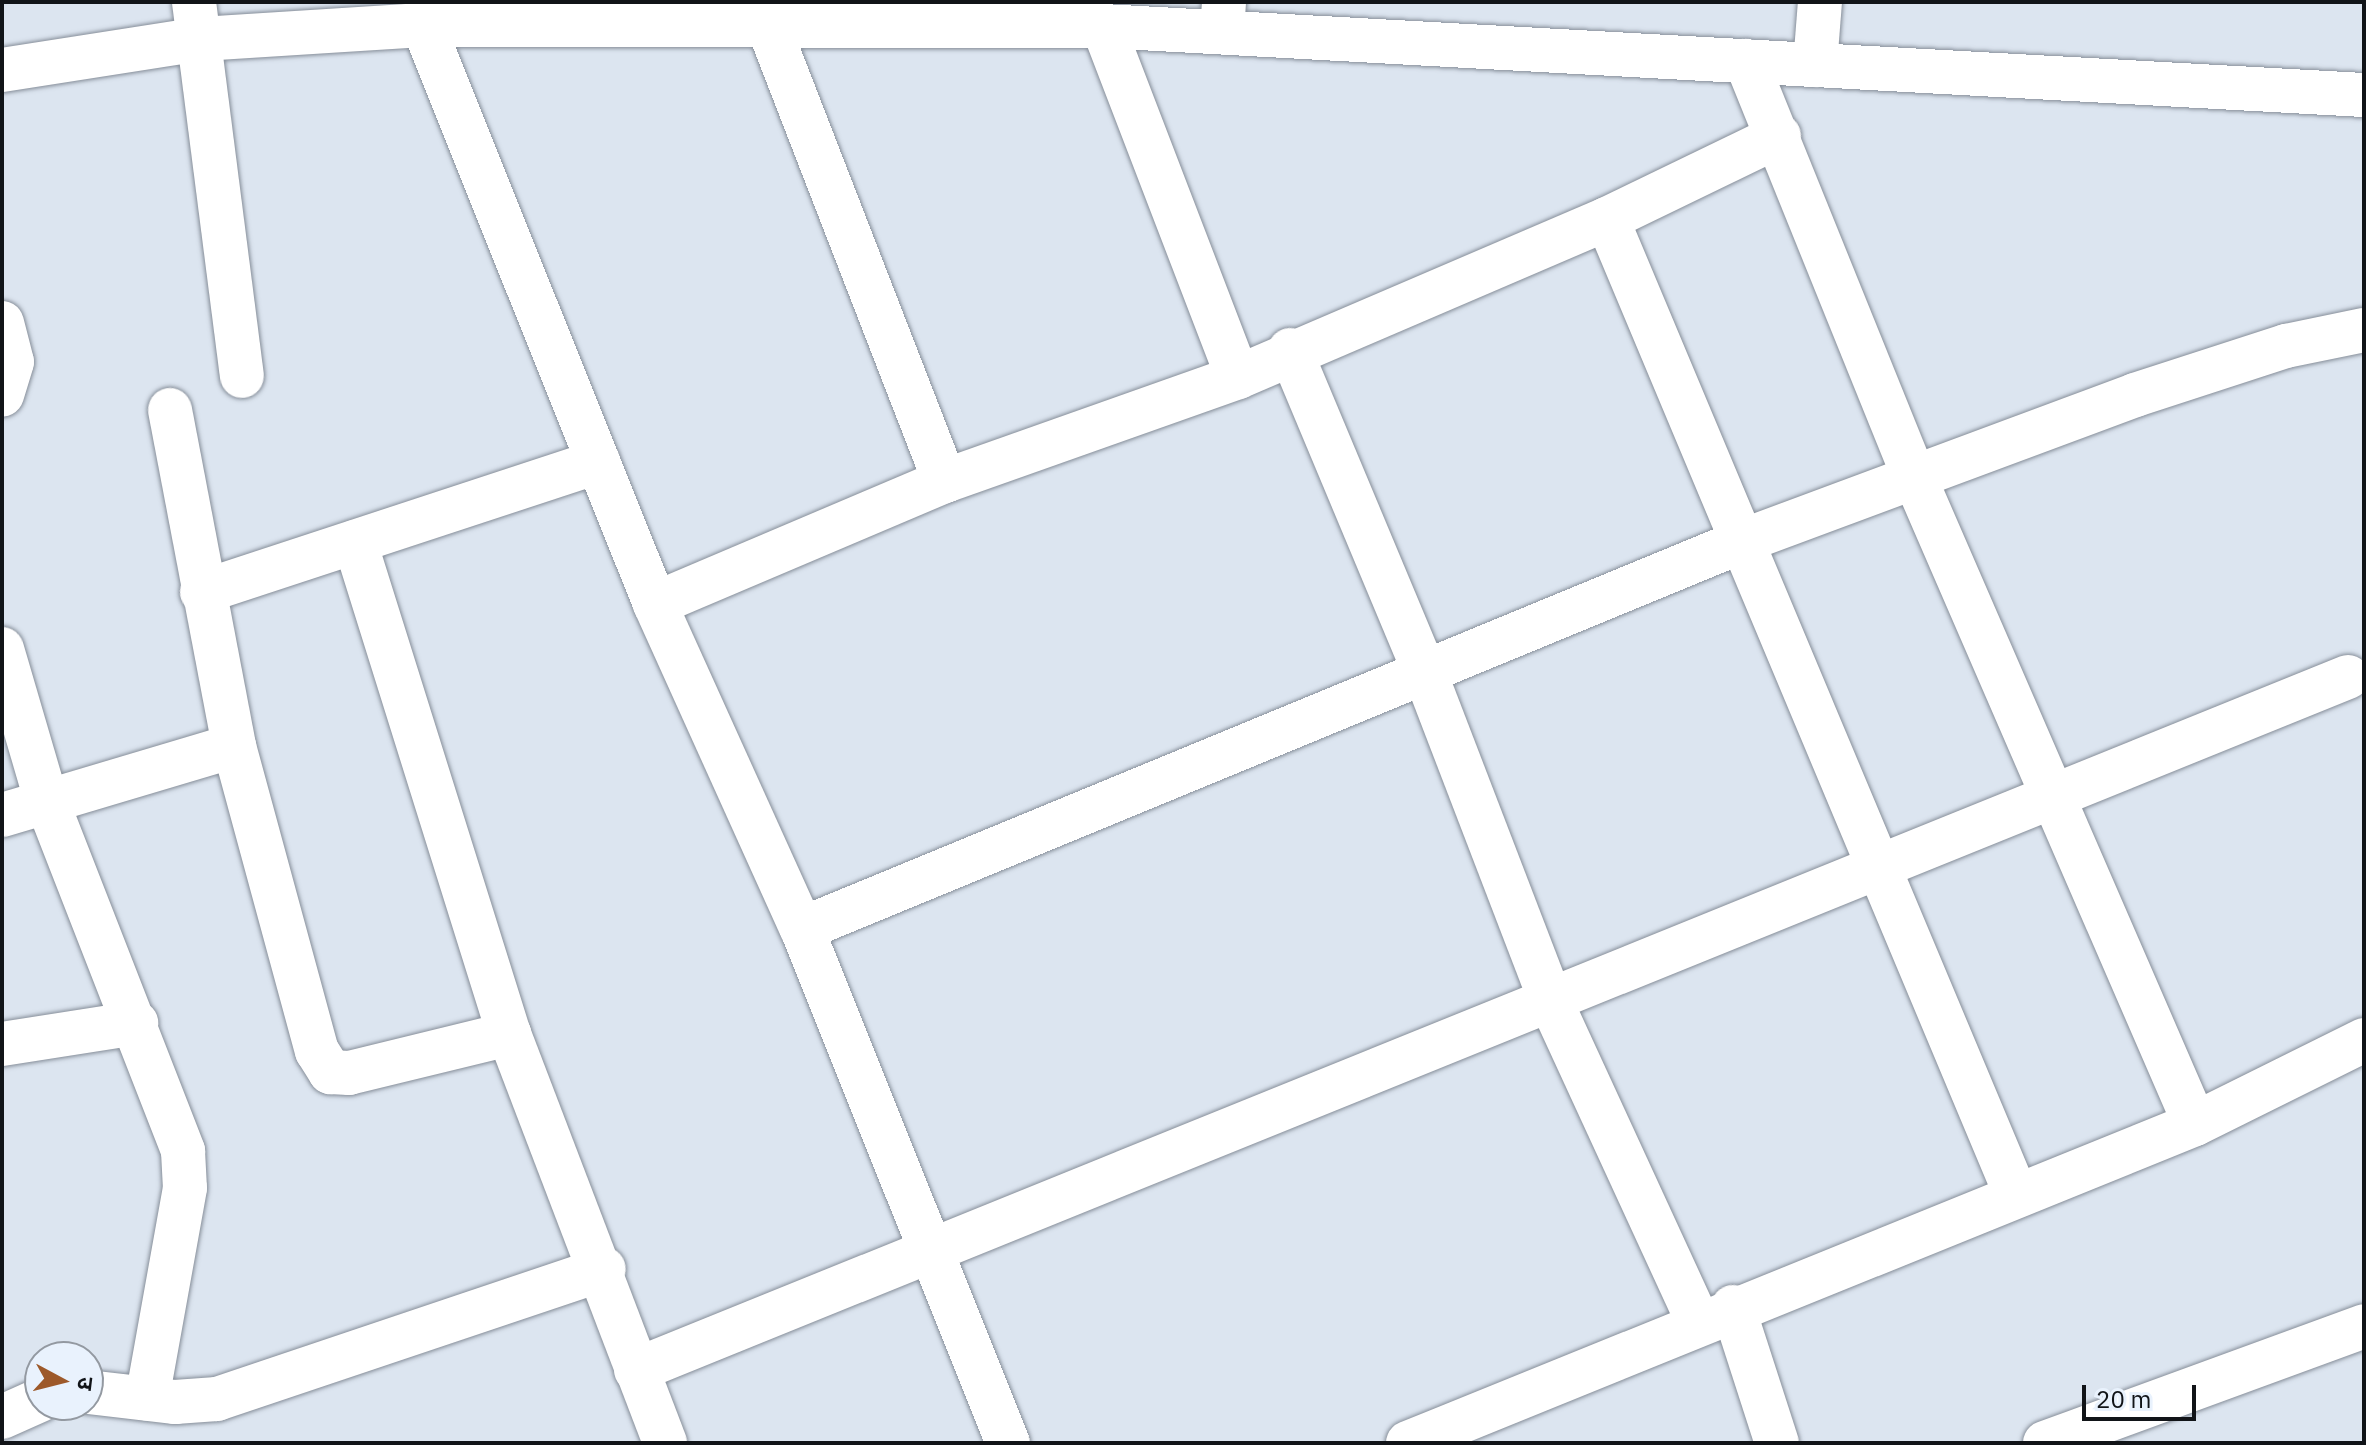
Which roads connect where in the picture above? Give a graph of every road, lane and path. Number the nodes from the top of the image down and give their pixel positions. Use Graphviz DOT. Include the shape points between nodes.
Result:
graph roads {
  1 [pos="1820,2"];
  2 [pos="1223,17"];
  3 [pos="198,20"];
  4 [pos="423,25"];
  5 [pos="1103,26"];
  6 [pos="769,28"];
  7 [pos="1746,61"];
  8 [pos="1815,65"];
  9 [pos="2,70"];
  10 [pos="2364,95"];
  11 [pos="1779,136"];
  12 [pos="1607,219"];
  13 [pos="2,323"];
  14 [pos="2364,330"];
  15 [pos="1290,350"];
  16 [pos="242,376"];
  17 [pos="1238,377"];
  18 [pos="2,394"];
  19 [pos="170,410"];
  20 [pos="598,462"];
  21 [pos="1914,476"];
  22 [pos="945,481"];
  23 [pos="355,542"];
  24 [pos="1740,542"];
  25 [pos="202,592"];
  26 [pos="655,604"];
  27 [pos="2,649"];
  28 [pos="1425,673"];
  29 [pos="2348,677"];
  30 [pos="234,746"];
  31 [pos="2050,795"];
  32 [pos="46,799"];
  33 [pos="2,815"];
  34 [pos="1875,867"];
  35 [pos="802,929"];
  36 [pos="1551,1002"];
  37 [pos="136,1023"];
  38 [pos="509,1034"];
  39 [pos="2364,1040"];
  40 [pos="2,1044"];
  41 [pos="2195,1124"];
  42 [pos="2016,1195"];
  43 [pos="932,1255"];
  44 [pos="604,1269"];
  45 [pos="1716,1315"];
  46 [pos="2364,1326"];
  47 [pos="636,1370"];
  48 [pos="104,1394"];
  49 [pos="147,1399"];
  50 [pos="24,1407"];
  51 [pos="2,1417"];
  52 [pos="2094,1434"];
  53 [pos="1433,1438"];
  54 [pos="665,1443"];
  55 [pos="1008,1443"];
  56 [pos="1777,1443"];
  57 [pos="2045,1443"];
  1 -- 8 [label="street"];
  2 -- 5 [label="street"];
  2 -- 7 [label="street"];
  3 -- 4 [label="street"];
  3 -- 9 [label="street"];
  3 -- 16 [label="street"];
  4 -- 6 [label="street"];
  4 -- 20 [label="street"];
  5 -- 6 [label="street"];
  5 -- 17 [label="street"];
  6 -- 22 [label="street"];
  7 -- 8 [label="street"];
  7 -- 11 [label="street"];
  8 -- 10 [label="street"];
  11 -- 12 [label="street"];
  11 -- 21 [label="street"];
  12 -- 15 [label="street"];
  12 -- 24 [label="street"];
  13 -- 18 [label="street" via="12,362"];
  14 -- 21 [label="street" via="2234,362"];
  15 -- 17 [label="street"];
  15 -- 28 [label="street"];
  17 -- 22 [label="street"];
  19 -- 25 [label="street"];
  20 -- 23 [label="street"];
  20 -- 26 [label="street"];
  21 -- 24 [label="street"];
  21 -- 31 [label="street"];
  22 -- 26 [label="street"];
  23 -- 25 [label="street"];
  23 -- 38 [label="street"];
  24 -- 28 [label="street"];
  24 -- 34 [label="street"];
  25 -- 30 [label="street"];
  26 -- 35 [label="street"];
  27 -- 32 [label="street"];
  28 -- 35 [label="street"];
  28 -- 36 [label="street"];
  29 -- 31 [label="street"];
  30 -- 32 [label="street"];
  30 -- 38 [label="street" via="317,1051 330,1072 349,1073"];
  31 -- 34 [label="street"];
  31 -- 41 [label="street"];
  32 -- 33 [label="street"];
  32 -- 37 [label="street"];
  34 -- 36 [label="street"];
  34 -- 42 [label="street"];
  35 -- 43 [label="street"];
  36 -- 43 [label="street"];
  36 -- 45 [label="street"];
  37 -- 40 [label="street"];
  37 -- 49 [label="street" via="177,1122 185,1188"];
  38 -- 44 [label="street"];
  39 -- 41 [label="street"];
  41 -- 42 [label="street"];
  42 -- 45 [label="street"];
  43 -- 47 [label="street"];
  43 -- 55 [label="street"];
  44 -- 47 [label="street"];
  44 -- 49 [label="street" via="217,1399"];
  45 -- 53 [label="street"];
  45 -- 56 [label="street"];
  46 -- 52 [label="street"];
  47 -- 54 [label="street"];
  48 -- 49 [label="street"];
  50 -- 51 [label="street"];
  52 -- 57 [label="street"];
}
